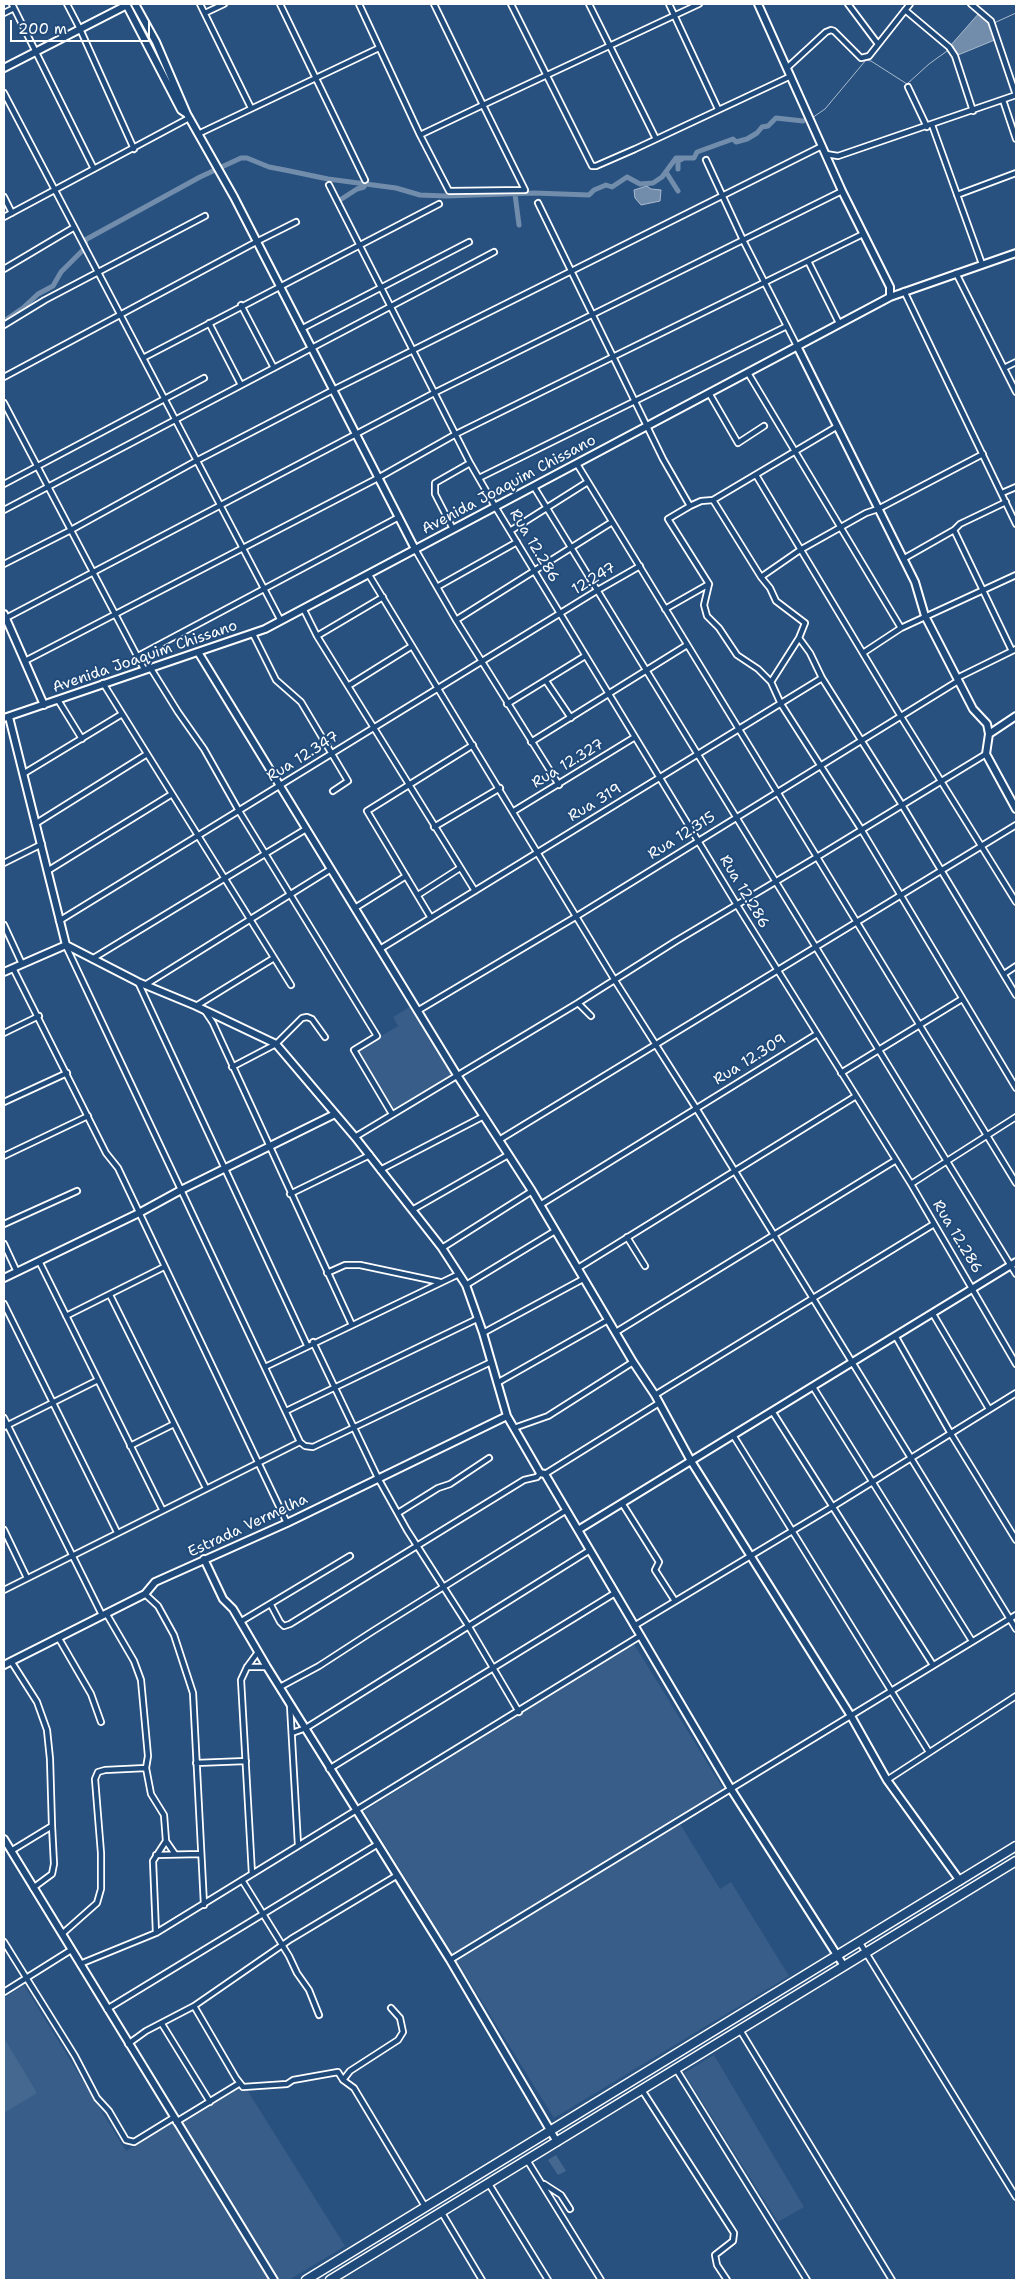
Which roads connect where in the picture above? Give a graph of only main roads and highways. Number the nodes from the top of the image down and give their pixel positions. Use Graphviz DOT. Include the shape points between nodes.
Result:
graph roads {
  1 [pos="1016,1846"];
  2 [pos="1016,1861"];
  3 [pos="306,2280"];
  4 [pos="330,2280"];
  1 -- 3 [label="highway"];
  2 -- 4 [label="highway"];
}
